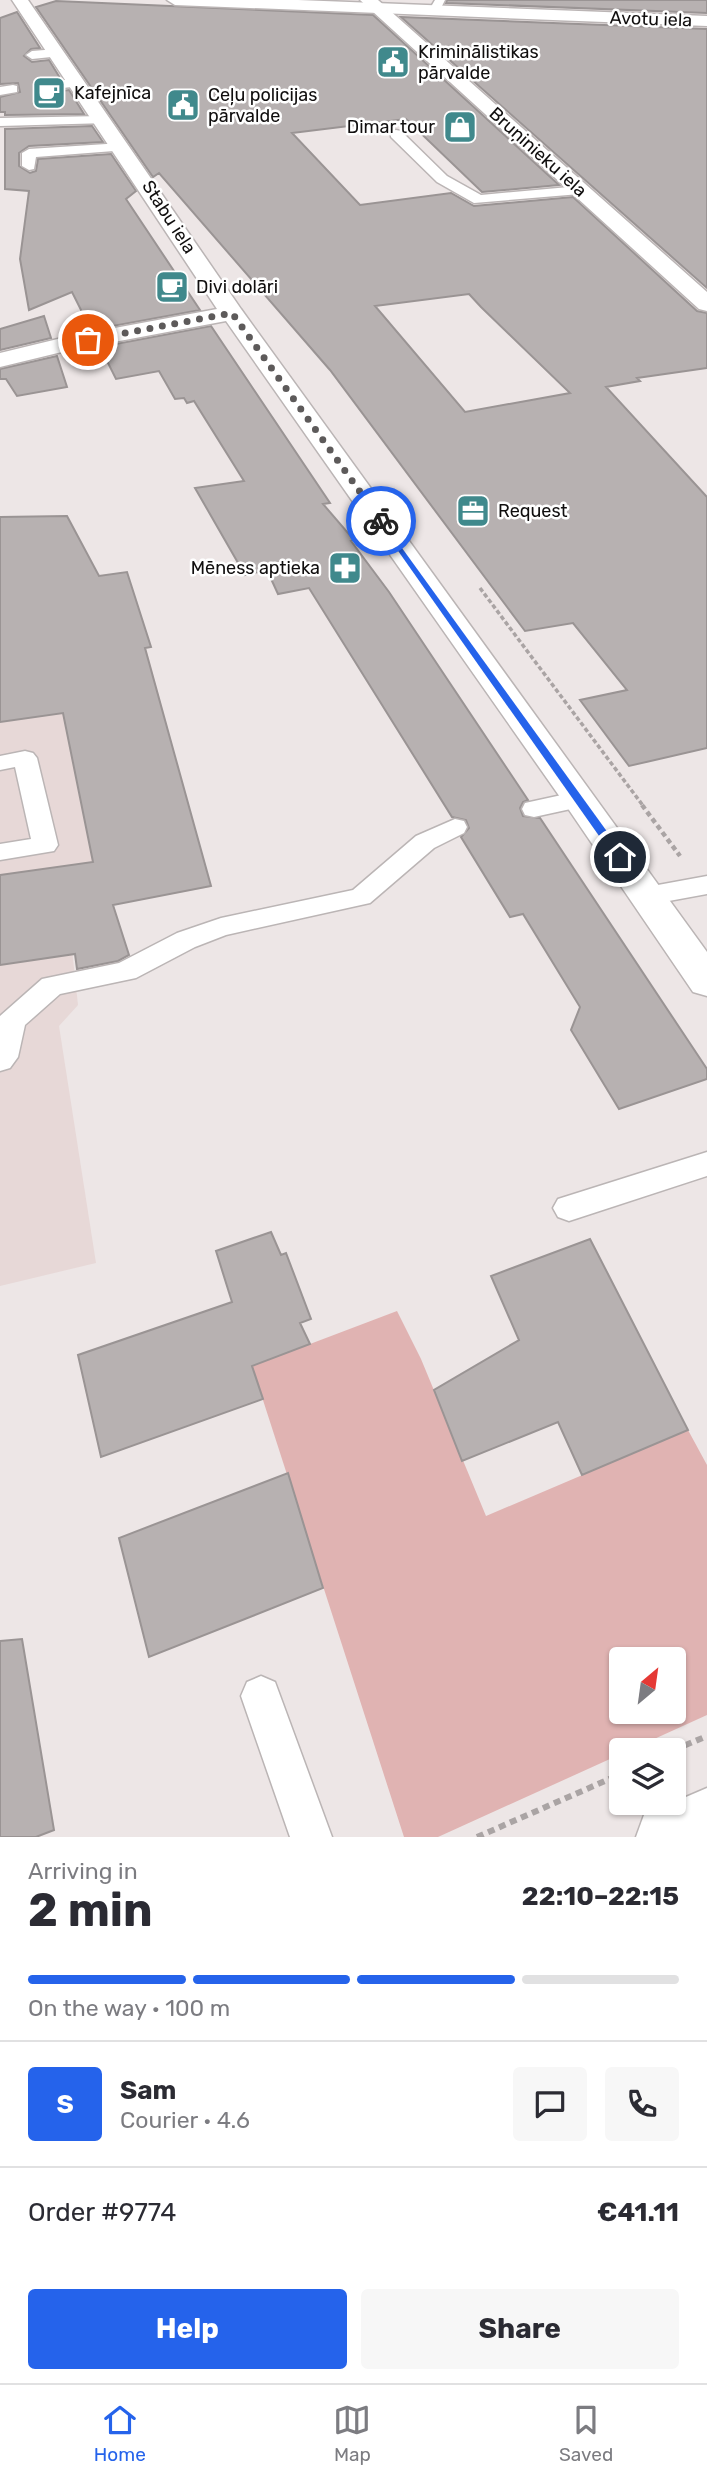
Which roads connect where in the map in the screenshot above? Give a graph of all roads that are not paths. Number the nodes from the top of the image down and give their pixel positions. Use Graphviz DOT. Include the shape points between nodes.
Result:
graph roads {
  1 [pos="20,0"];
  2 [pos="175,0"];
  3 [pos="216,1"];
  4 [pos="298,2"];
  5 [pos="372,4"];
  6 [pos="438,5"];
  7 [pos="707,21"];
  8 [pos="103,120"];
  9 [pos="0,122"];
  10 [pos="396,134"];
  11 [pos="122,147"];
  12 [pos="29,166"];
  13 [pos="580,190"];
  14 [pos="707,304"];
  15 [pos="232,313"];
  16 [pos="0,360"];
  17 [pos="0,763"];
  18 [pos="580,799"];
  19 [pos="534,809"];
  20 [pos="455,827"];
  21 [pos="0,852"];
  22 [pos="707,885"];
  23 [pos="646,896"];
  24 [pos="707,982"];
  25 [pos="0,1060"];
  26 [pos="707,1164"];
  27 [pos="569,1208"];
  28 [pos="261,1696"];
  29 [pos="707,1818"];
  30 [pos="311,1837"];
  31 [pos="666,1837"];
  1 -- 8 [label="street, Stabu iela" via="65,84"];
  2 -- 3 [label="street, Avotu iela"];
  3 -- 4 [label="street, Avotu iela"];
  4 -- 5 [label="street, Avotu iela"];
  5 -- 6 [label="street, Avotu iela"];
  5 -- 13 [label="street, Bruņinieku iela"];
  6 -- 7 [label="street, Avotu iela"];
  8 -- 9 [label="lane"];
  8 -- 11 [label="street, Stabu iela"];
  10 -- 13 [label="lane" via="442,179 479,200"];
  11 -- 12 [label="lane" via="29,153"];
  11 -- 15 [label="street, Stabu iela"];
  13 -- 14 [label="street, Bruņinieku iela"];
  15 -- 16 [label="street"];
  15 -- 18 [label="street, Stabu iela"];
  17 -- 21 [label="lane" via="25,758 46,845"];
  18 -- 19 [label="lane"];
  18 -- 23 [label="street, Stabu iela"];
  20 -- 25 [label="lane" via="425,842 361,897 221,927 125,971 52,986 12,1020"];
  22 -- 23 [label="lane"];
  23 -- 24 [label="street, Stabu iela"];
  26 -- 27 [label="lane"];
  28 -- 30 [label="lane"];
  29 -- 31 [label="street"];
}
